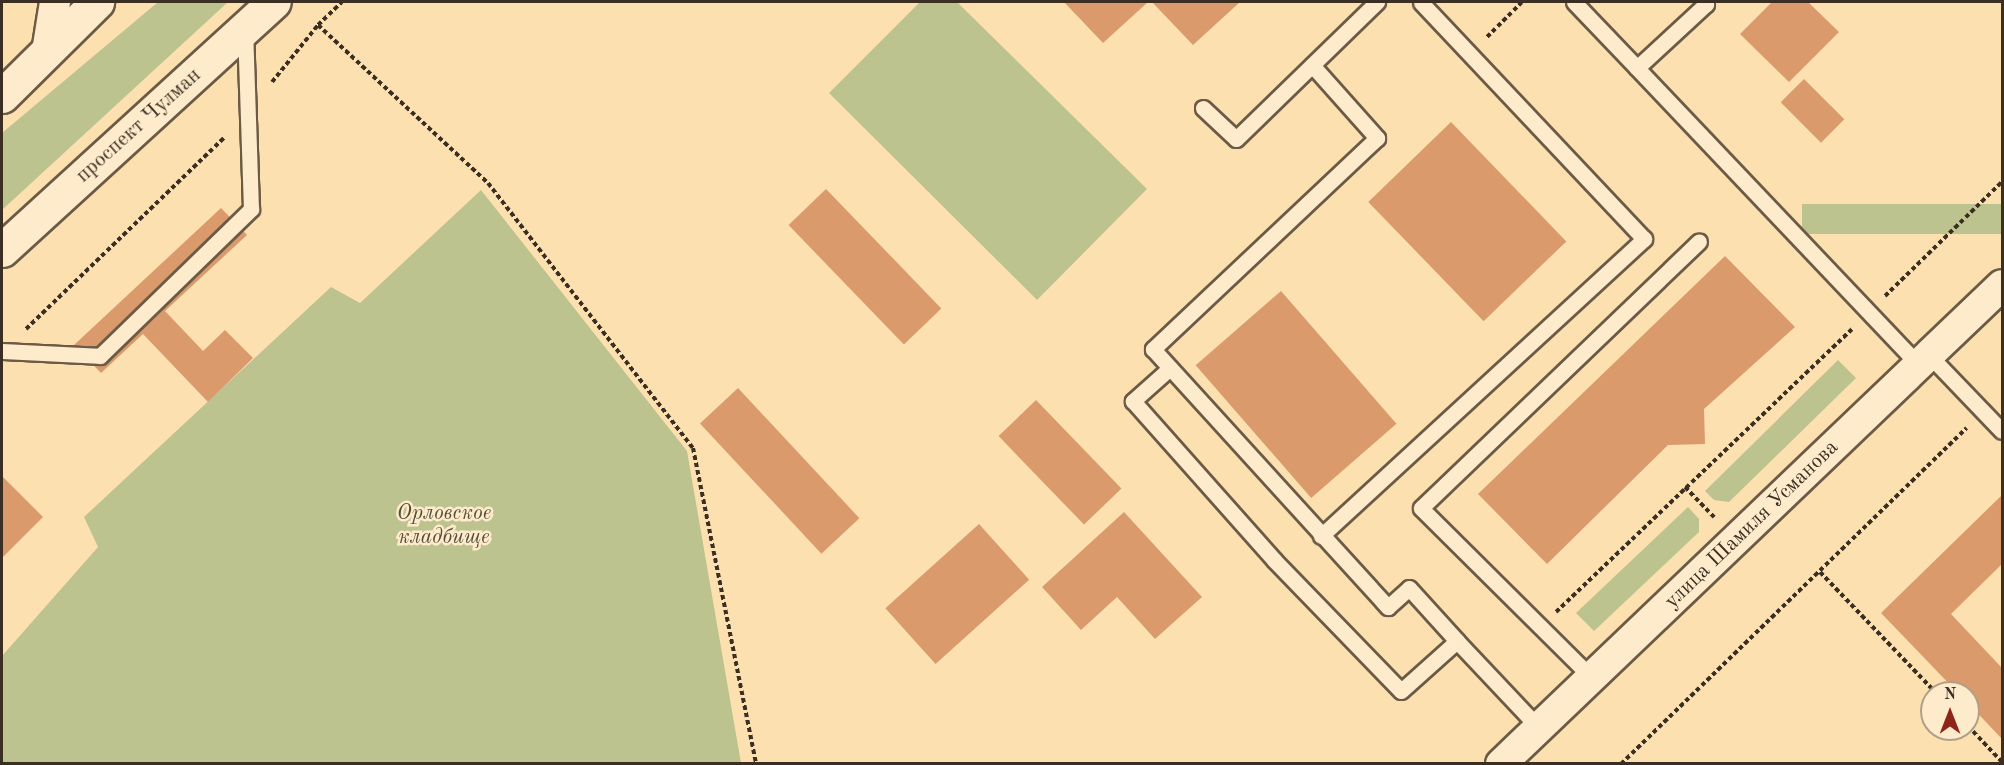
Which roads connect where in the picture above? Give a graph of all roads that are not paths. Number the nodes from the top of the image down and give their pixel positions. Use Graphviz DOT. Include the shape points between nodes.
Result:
graph roads {
  1 [pos="55,2"];
  2 [pos="97,2"];
  3 [pos="274,2"];
  4 [pos="1377,2"];
  5 [pos="1421,2"];
  6 [pos="1574,2"];
  7 [pos="1704,2"];
  8 [pos="245,31"];
  9 [pos="47,52"];
  10 [pos="1312,65"];
  11 [pos="1636,68"];
  12 [pos="2,96"];
  13 [pos="1203,108"];
  14 [pos="1700,241"];
  15 [pos="3,247"];
  16 [pos="2002,285"];
  17 [pos="2,351"];
  18 [pos="1924,360"];
  19 [pos="1170,368"];
  20 [pos="2002,432"];
  21 [pos="1321,536"];
  22 [pos="1457,640"];
  23 [pos="1592,678"];
  24 [pos="1538,728"];
  25 [pos="1501,764"];
  1 -- 9 [label="street"];
  2 -- 9 [label="main road"];
  3 -- 8 [label="main road, проспект Чулман"];
  4 -- 10 [label="lane"];
  5 -- 21 [label="lane" via="1644,239"];
  6 -- 11 [label="lane"];
  7 -- 11 [label="lane"];
  8 -- 15 [label="main road, проспект Чулман"];
  8 -- 17 [label="lane" via="251,209 100,356"];
  9 -- 12 [label="main road"];
  10 -- 13 [label="lane" via="1236,139"];
  10 -- 19 [label="lane" via="1377,138 1153,349"];
  11 -- 18 [label="lane" via="1869,312"];
  14 -- 23 [label="lane" via="1421,508"];
  16 -- 18 [label="street, улица Шамиля Усманова"];
  18 -- 20 [label="lane"];
  18 -- 23 [label="street, улица Шамиля Усманова"];
  19 -- 21 [label="lane"];
  19 -- 22 [label="lane" via="1133,401 1274,560 1401,691"];
  21 -- 22 [label="lane" via="1388,608 1409,588"];
  22 -- 24 [label="lane"];
  23 -- 24 [label="street, улица Шамиля Усманова"];
  24 -- 25 [label="street, улица Шамиля Усманова"];
}
